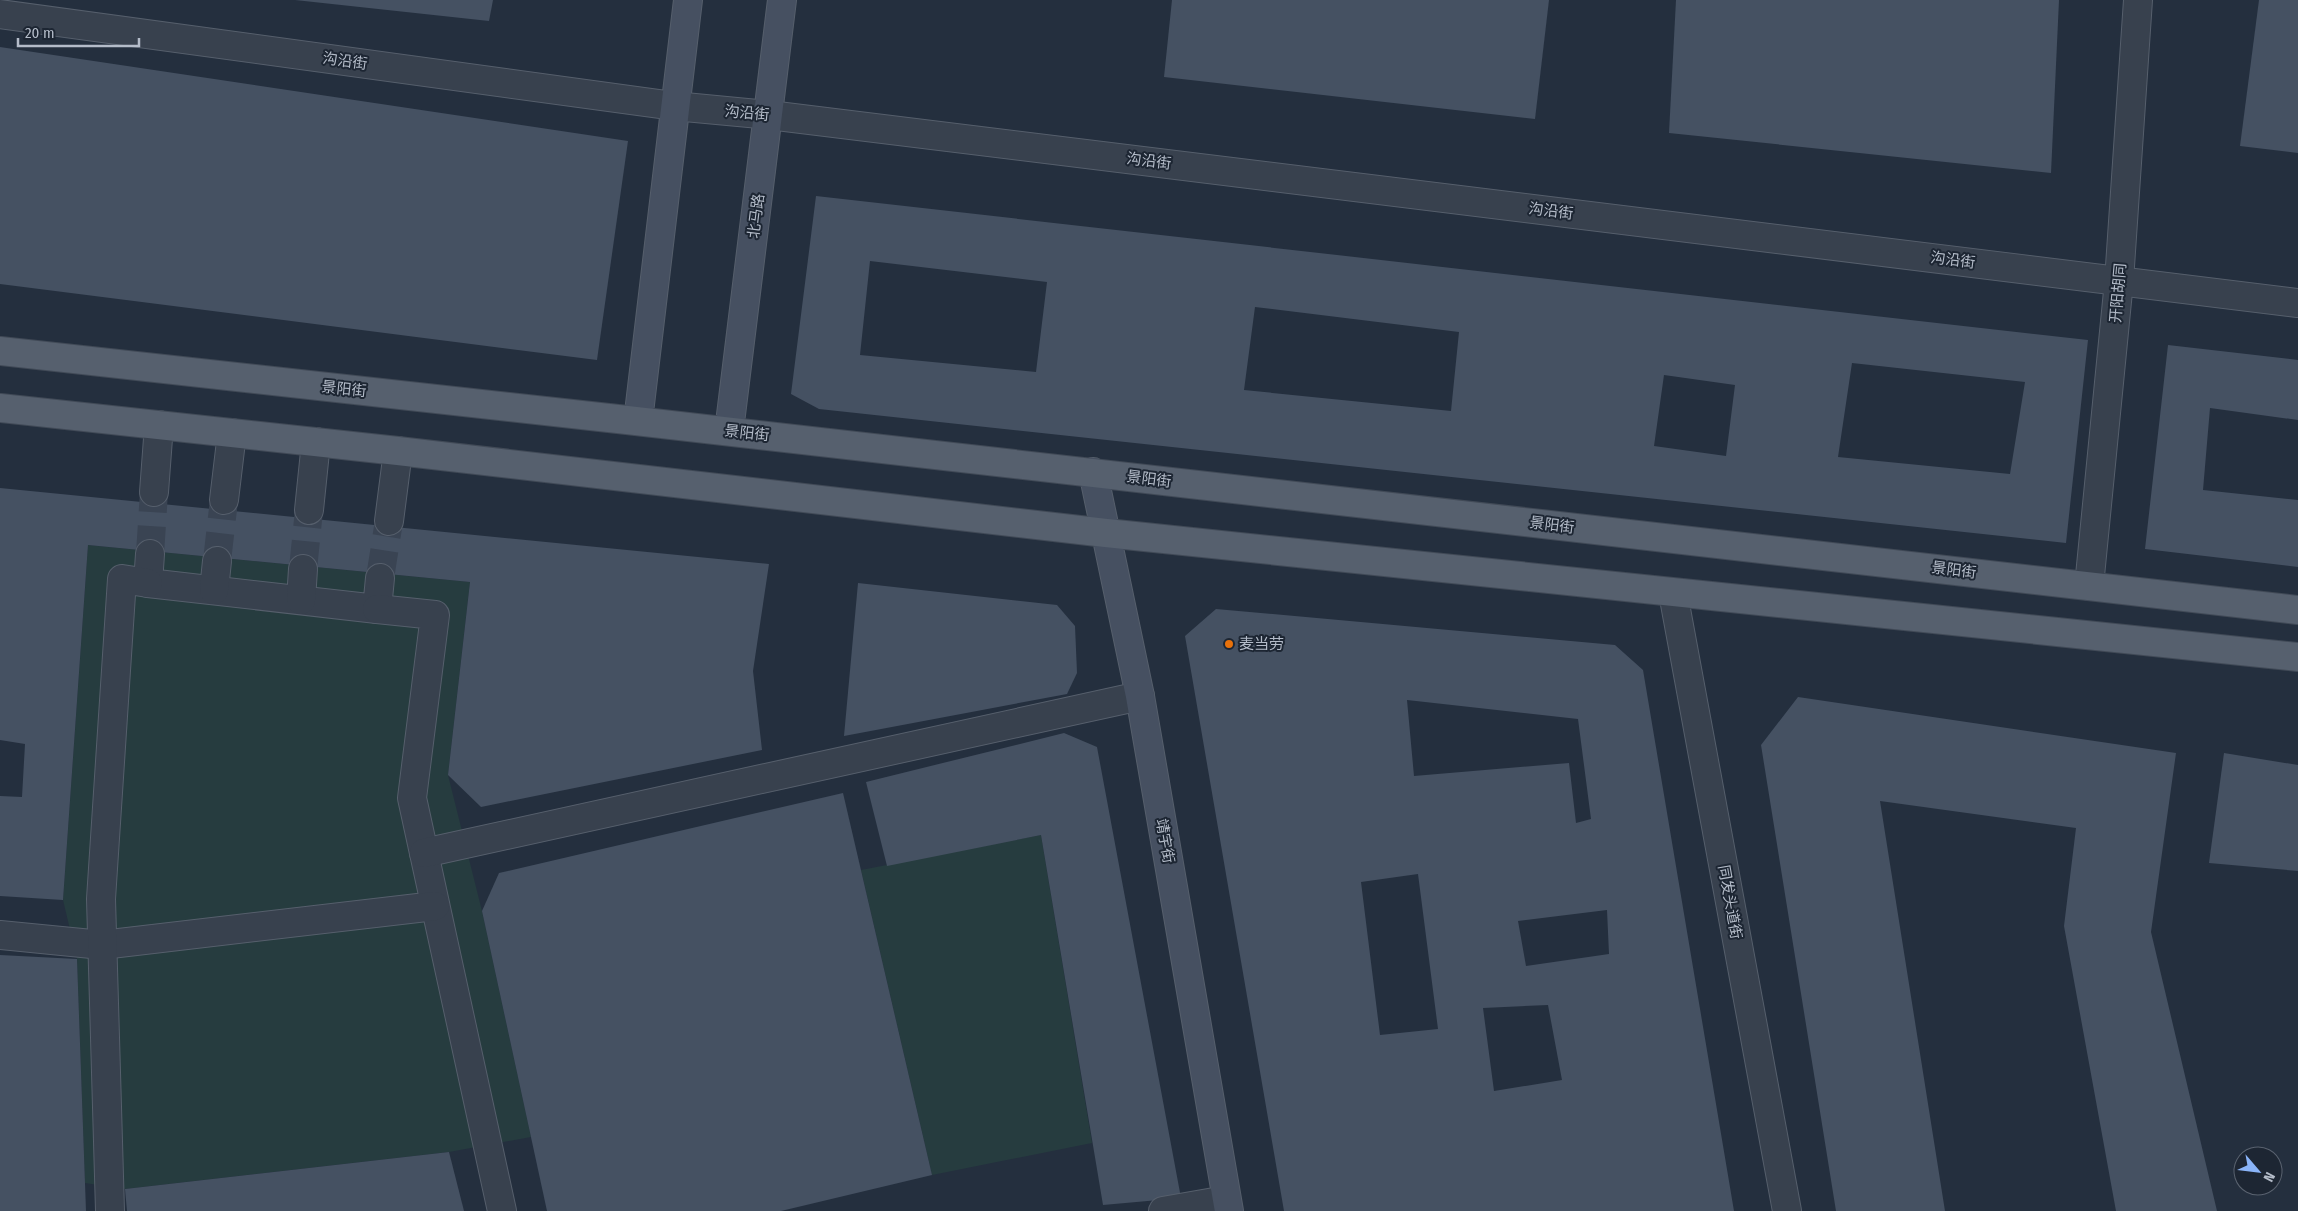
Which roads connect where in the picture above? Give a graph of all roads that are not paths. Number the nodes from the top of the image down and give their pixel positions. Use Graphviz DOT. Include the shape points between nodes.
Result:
graph roads {
  1 [pos="688,0"];
  2 [pos="782,0"];
  3 [pos="2138,0"];
  4 [pos="0,14"];
  5 [pos="674,106"];
  6 [pos="769,115"];
  7 [pos="2119,281"];
  8 [pos="2298,303"];
  9 [pos="0,351"];
  10 [pos="0,408"];
  11 [pos="638,421"];
  12 [pos="159,425"];
  13 [pos="728,431"];
  14 [pos="232,433"];
  15 [pos="316,442"];
  16 [pos="398,451"];
  17 [pos="1093,472"];
  18 [pos="154,492"];
  19 [pos="224,500"];
  20 [pos="309,510"];
  21 [pos="389,521"];
  22 [pos="1106,533"];
  23 [pos="150,554"];
  24 [pos="217,561"];
  25 [pos="304,569"];
  26 [pos="380,578"];
  27 [pos="148,583"];
  28 [pos="2089,586"];
  29 [pos="214,590"];
  30 [pos="1673,593"];
  31 [pos="301,600"];
  32 [pos="376,609"];
  33 [pos="2298,610"];
  34 [pos="2298,657"];
  35 [pos="1140,696"];
  36 [pos="424,853"];
  37 [pos="436,906"];
  38 [pos="0,935"];
  39 [pos="102,945"];
  40 [pos="1228,1206"];
  41 [pos="110,1211"];
  42 [pos="502,1211"];
  43 [pos="1163,1211"];
  44 [pos="1787,1211"];
  1 -- 5 [label="main road"];
  2 -- 6 [label="main road, 北马路"];
  3 -- 7 [label="street, 开阳胡同"];
  4 -- 5 [label="street, 沟沿街"];
  5 -- 6 [label="street, 沟沿街"];
  5 -- 11 [label="main road"];
  6 -- 7 [label="street, 沟沿街"];
  6 -- 13 [label="main road, 北马路"];
  7 -- 8 [label="street, 沟沿街"];
  7 -- 28 [label="street, 开阳胡同"];
  9 -- 11 [label="main road, 景阳街"];
  10 -- 12 [label="main road"];
  11 -- 13 [label="main road, 景阳街"];
  12 -- 14 [label="main road"];
  12 -- 18 [label="street"];
  13 -- 17 [label="main road, 景阳街"];
  14 -- 15 [label="main road"];
  14 -- 19 [label="street"];
  15 -- 16 [label="main road"];
  15 -- 20 [label="street"];
  16 -- 21 [label="street"];
  16 -- 22 [label="main road"];
  17 -- 22 [label="main road, 靖宇街"];
  17 -- 28 [label="main road, 景阳街"];
  22 -- 30 [label="main road"];
  22 -- 35 [label="main road, 靖宇街"];
  23 -- 27 [label="street"];
  24 -- 29 [label="street"];
  25 -- 31 [label="street"];
  26 -- 32 [label="street"];
  27 -- 29 [label="street"];
  27 -- 39 [label="street" via="122,579 101,898"];
  28 -- 33 [label="main road, 景阳街"];
  29 -- 31 [label="street"];
  30 -- 34 [label="main road"];
  30 -- 44 [label="street, 同发头道街"];
  31 -- 32 [label="street"];
  32 -- 36 [label="street" via="435,615 412,798"];
  35 -- 36 [label="street"];
  35 -- 40 [label="main road, 靖宇街"];
  36 -- 37 [label="street"];
  37 -- 39 [label="street"];
  37 -- 42 [label="street"];
  38 -- 39 [label="street"];
  39 -- 41 [label="street"];
  40 -- 43 [label="street"];
}
